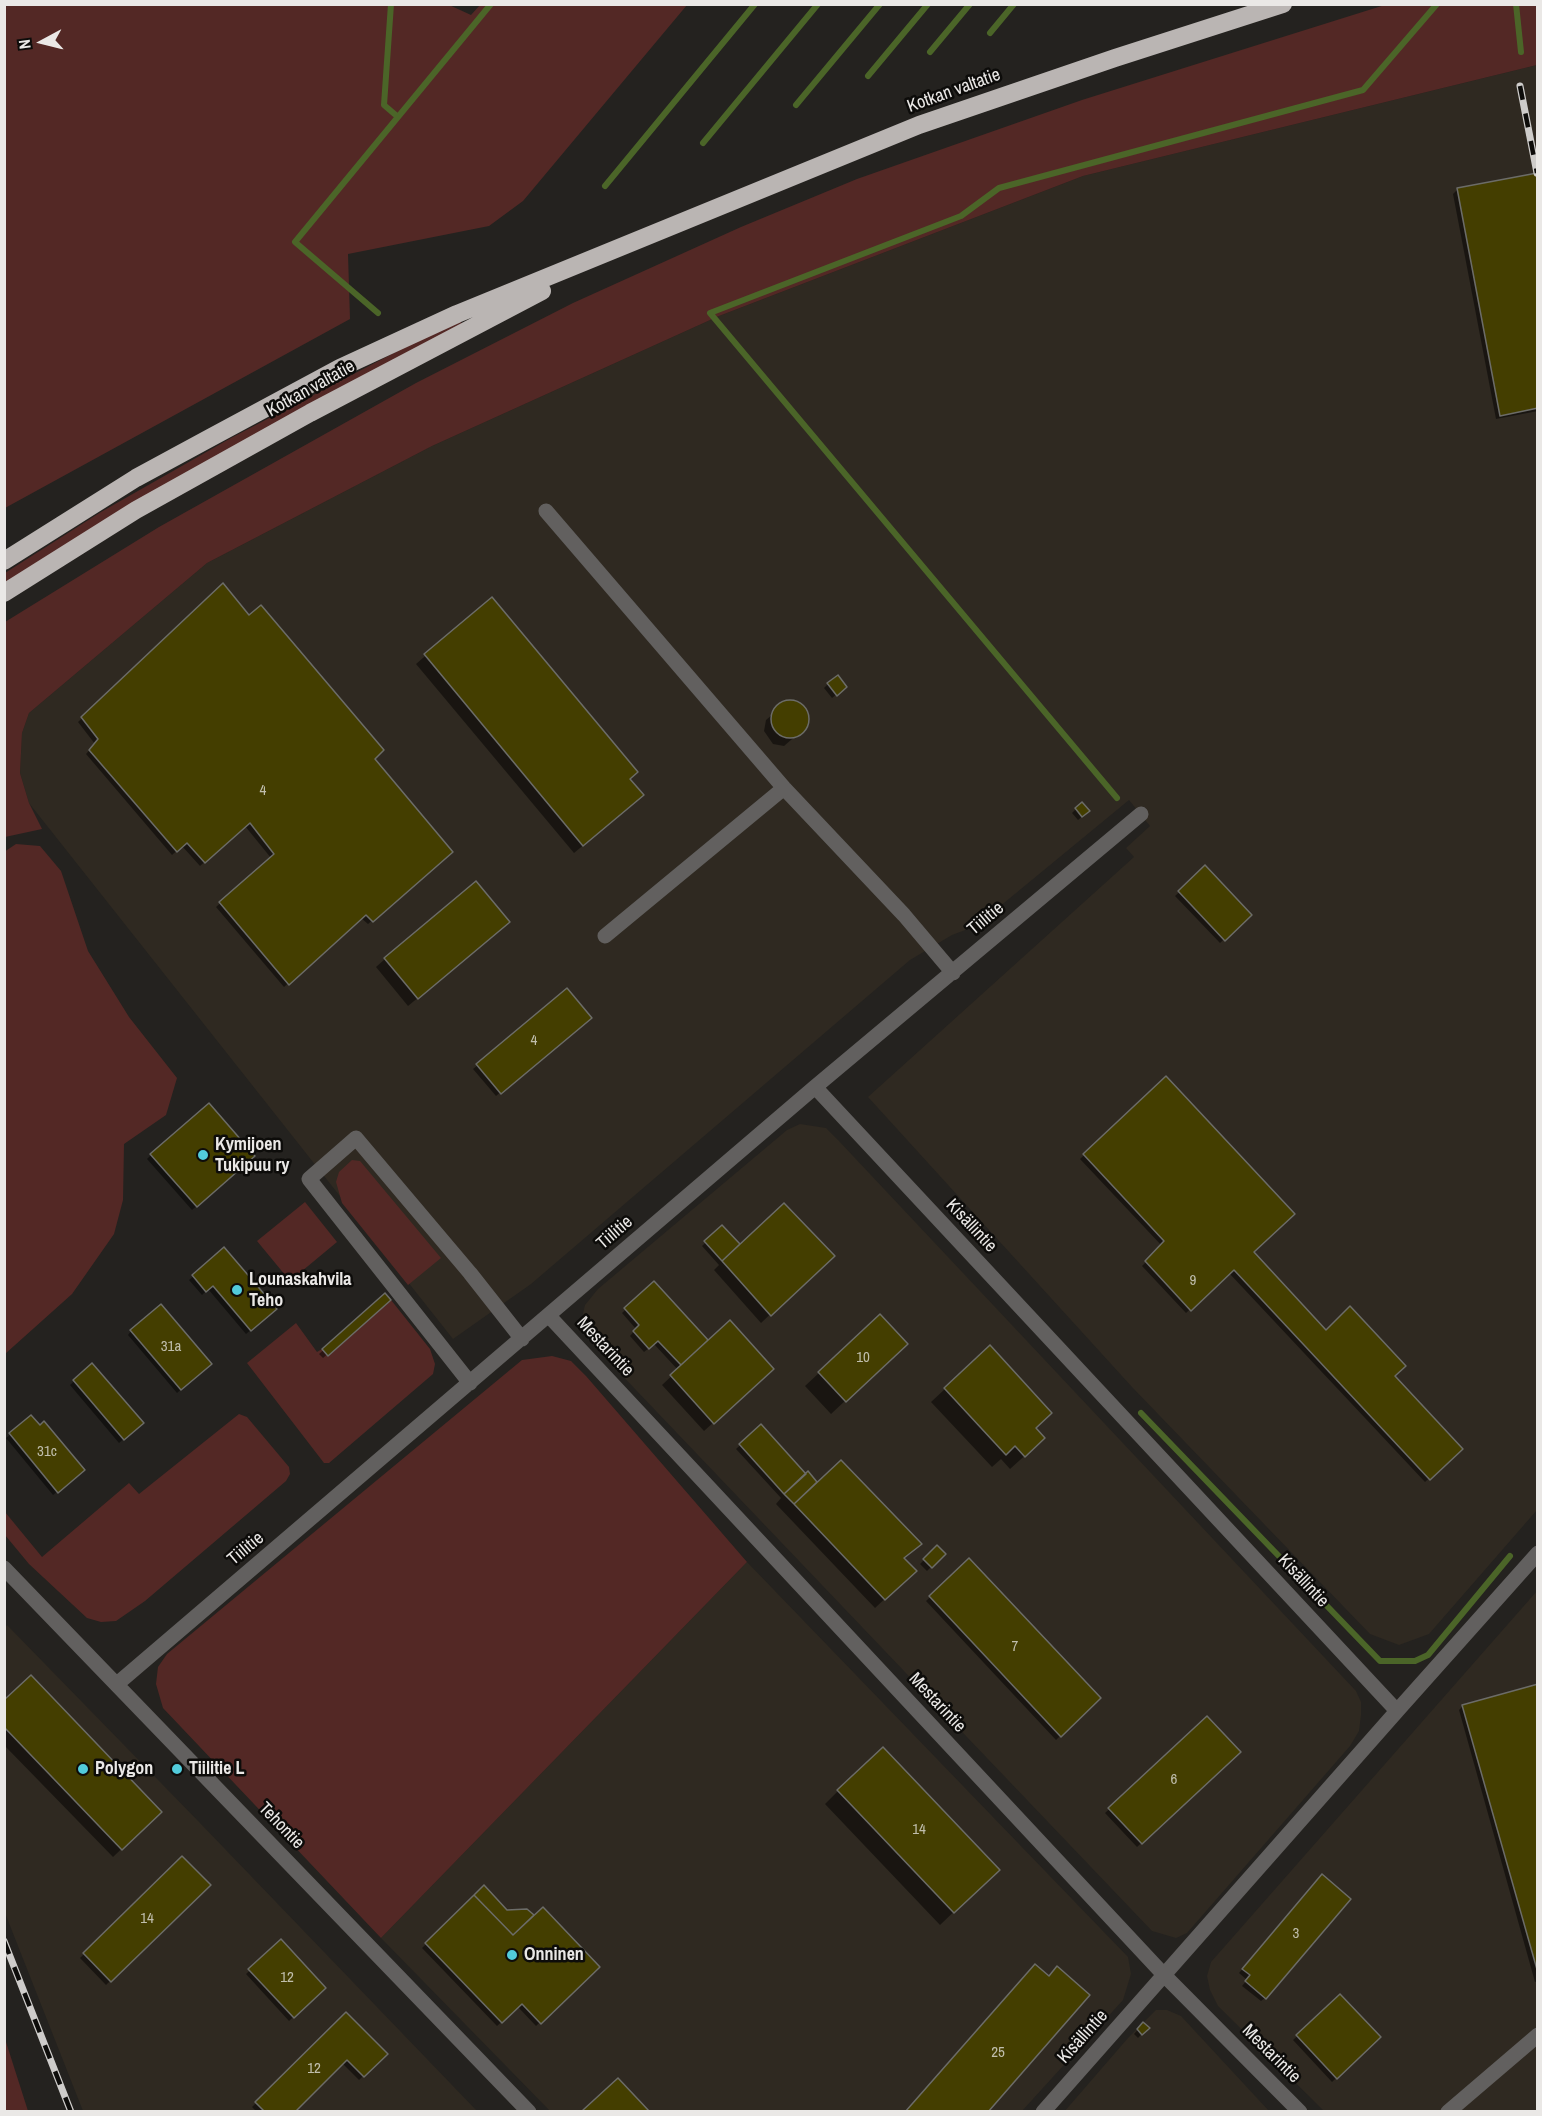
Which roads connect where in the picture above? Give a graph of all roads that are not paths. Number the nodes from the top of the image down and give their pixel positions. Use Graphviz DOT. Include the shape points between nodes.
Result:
graph roads {
  1 [pos="1283,4"];
  2 [pos="647,237"];
  3 [pos="546,511"];
  4 [pos="8,558"];
  5 [pos="4,593"];
  6 [pos="784,788"];
  7 [pos="1141,814"];
  8 [pos="605,936"];
  9 [pos="953,973"];
  10 [pos="815,1087"];
  11 [pos="549,1316"];
  12 [pos="522,1339"];
  13 [pos="470,1383"];
  14 [pos="1538,1553"];
  15 [pos="4,1568"];
  16 [pos="117,1684"];
  17 [pos="1397,1711"];
  18 [pos="1165,1976"];
  19 [pos="1538,2035"];
  20 [pos="529,2112"];
  21 [pos="1043,2112"];
  22 [pos="1300,2112"];
  23 [pos="1448,2112"];
  1 -- 2 [label="highway, Kotkan valtatie" via="919,125"];
  2 -- 4 [label="highway, Kotkan valtatie" via="457,314 340,368 136,478"];
  2 -- 5 [label="highway, Kotkan valtatie" via="310,413 136,510"];
  3 -- 6 [label="street"];
  6 -- 8 [label="street"];
  6 -- 9 [label="street"];
  7 -- 9 [label="street, Tiilitie"];
  9 -- 10 [label="street, Tiilitie"];
  10 -- 11 [label="street, Tiilitie"];
  10 -- 17 [label="street, Kisällintie"];
  11 -- 12 [label="street, Tiilitie"];
  11 -- 18 [label="street, Mestarintie"];
  12 -- 13 [label="street, Tiilitie"];
  12 -- 13 [label="street" via="356,1138 309,1179"];
  13 -- 16 [label="street, Tiilitie"];
  14 -- 17 [label="street"];
  15 -- 16 [label="street, Tehontie"];
  16 -- 20 [label="street, Tehontie"];
  17 -- 18 [label="street, Kisällintie"];
  18 -- 21 [label="street, Kisällintie"];
  18 -- 22 [label="street, Mestarintie"];
  19 -- 23 [label="street"];
}
